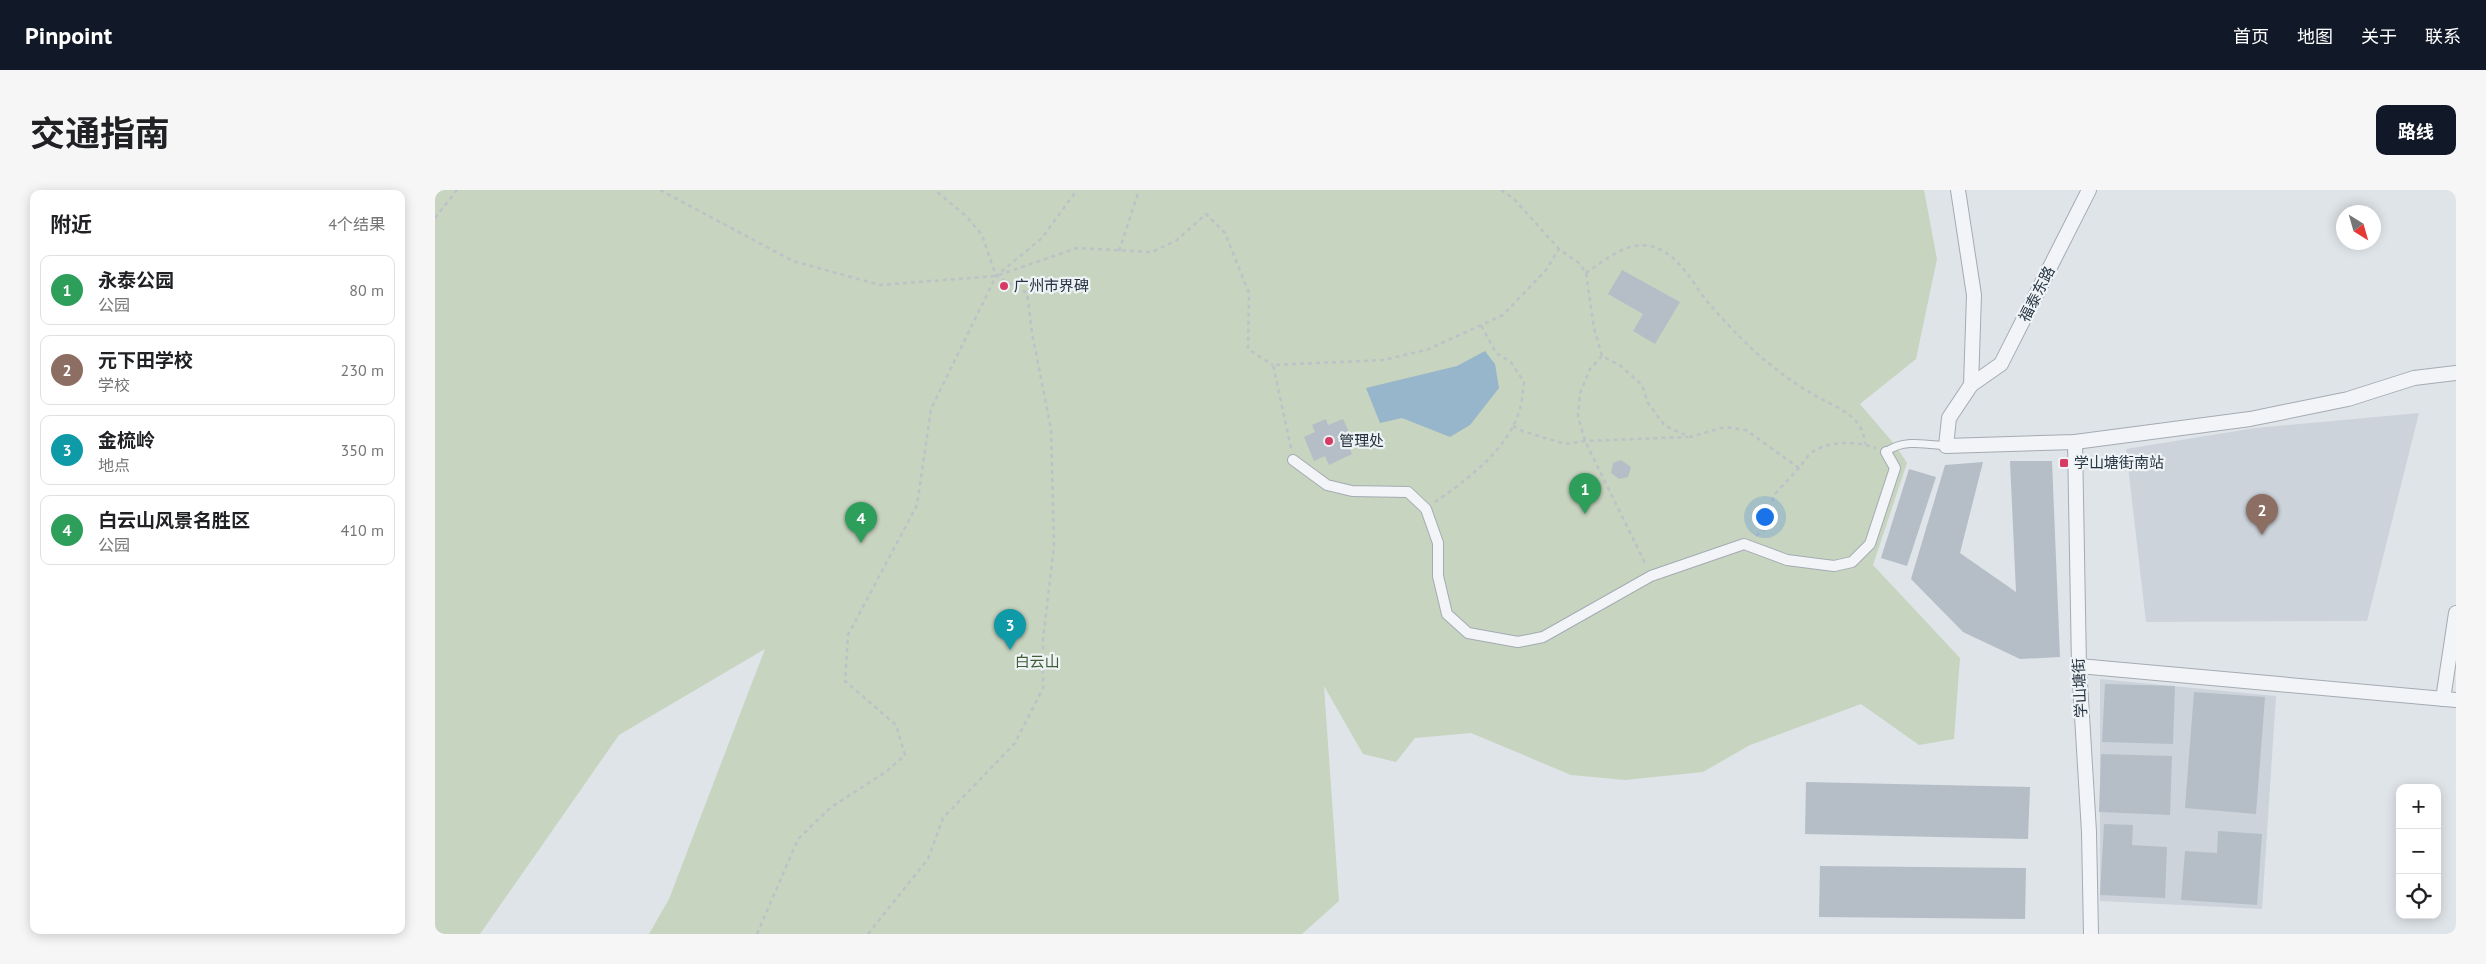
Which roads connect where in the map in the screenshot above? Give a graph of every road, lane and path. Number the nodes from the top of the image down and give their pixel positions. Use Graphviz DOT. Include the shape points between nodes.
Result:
graph roads {
  1 [pos="457,190"];
  2 [pos="660,190"];
  3 [pos="935,190"];
  4 [pos="1077,190"];
  5 [pos="1139,190"];
  6 [pos="1501,190"];
  7 [pos="1957,190"];
  8 [pos="2089,190"];
  9 [pos="435,218"];
  10 [pos="1559,249"];
  11 [pos="1119,251"];
  12 [pos="1586,273"];
  13 [pos="995,276"];
  14 [pos="1481,325"];
  15 [pos="1602,356"];
  16 [pos="1273,365"];
  17 [pos="2456,373"];
  18 [pos="1971,385"];
  19 [pos="1512,425"];
  20 [pos="1690,437"];
  21 [pos="1585,441"];
  22 [pos="2075,442"];
  23 [pos="1865,444"];
  24 [pos="1945,446"];
  25 [pos="1886,452"];
  26 [pos="1293,460"];
  27 [pos="1799,468"];
  28 [pos="1426,509"];
  29 [pos="1744,544"];
  30 [pos="1651,576"];
  31 [pos="2456,613"];
  32 [pos="2079,666"];
  33 [pos="2449,700"];
  34 [pos="757,934"];
  35 [pos="868,934"];
  36 [pos="2091,934"];
  1 -- 9 [label="path"];
  2 -- 13 [label="path" via="793,261 880,285"];
  3 -- 13 [label="path" via="967,217 982,235"];
  4 -- 13 [label="path" via="1042,238"];
  5 -- 11 [label="path"];
  6 -- 10 [label="path" via="1514,199"];
  7 -- 18 [label="street" via="1974,295"];
  8 -- 18 [label="street, 福泰东路" via="2001,364"];
  10 -- 12 [label="path" via="1579,263"];
  10 -- 14 [label="path" via="1545,270 1503,315"];
  11 -- 13 [label="path" via="1077,248"];
  11 -- 16 [label="path" via="1151,252 1177,240 1206,214 1225,233 1249,293 1248,349"];
  12 -- 15 [label="path" via="1594,328"];
  12 -- 23 [label="path" via="1621,249 1648,246 1667,252 1740,337 1810,392 1853,416 1864,430"];
  13 -- 34 [label="path" via="931,409 917,505 848,635 845,682 896,725 905,755 887,771 830,808 799,839"];
  13 -- 35 [label="path" via="1027,293 1051,429 1054,545 1043,640 1043,688 1015,743 943,818 928,859"];
  14 -- 16 [label="path" via="1429,349 1384,360"];
  14 -- 19 [label="path" via="1496,353 1511,362 1524,382 1520,410"];
  15 -- 20 [label="path" via="1621,366 1642,385 1648,402 1665,426"];
  15 -- 21 [label="path" via="1590,369 1580,393 1578,416"];
  16 -- 26 [label="path"];
  17 -- 22 [label="street" via="2414,378 2347,399 2250,419"];
  18 -- 24 [label="street" via="1949,418"];
  19 -- 21 [label="path" via="1565,444"];
  19 -- 28 [label="path" via="1503,444 1459,485"];
  20 -- 21 [label="path"];
  20 -- 27 [label="path" via="1725,428 1746,430"];
  21 -- 30 [label="path"];
  22 -- 24 [label="street"];
  22 -- 32 [label="street, 学山塘街"];
  23 -- 25 [label="path"];
  23 -- 27 [label="path" via="1834,444 1811,453"];
  24 -- 25 [label="lane" via="1908,443 1895,445"];
  25 -- 29 [label="street" via="1895,468 1870,544 1852,562 1834,566 1787,560"];
  26 -- 28 [label="street" via="1327,485 1352,491 1409,492"];
  27 -- 29 [label="path" via="1774,496 1764,530"];
  28 -- 30 [label="street" via="1438,543 1438,576 1447,614 1468,633 1518,642 1543,637"];
  29 -- 30 [label="street"];
  31 -- 33 [label="street"];
  32 -- 33 [label="street"];
  32 -- 36 [label="street, 学山塘街" via="2089,832"];
}
